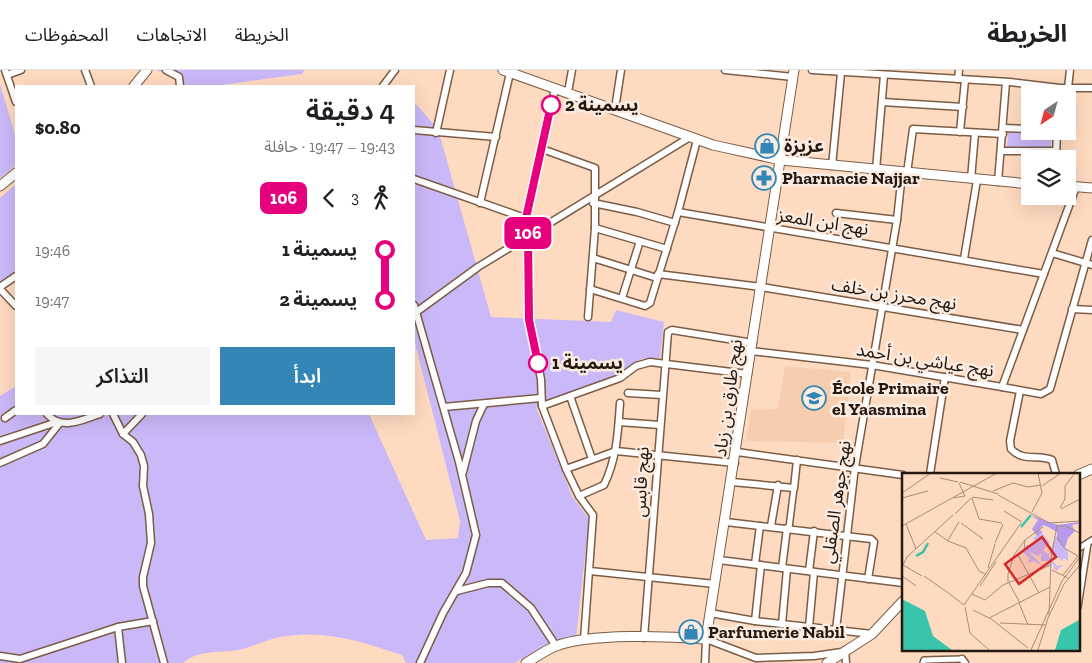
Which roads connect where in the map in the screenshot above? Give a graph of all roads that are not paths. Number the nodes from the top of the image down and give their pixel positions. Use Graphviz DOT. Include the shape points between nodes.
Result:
graph roads {
  1 [pos="21,70"];
  2 [pos="85,70"];
  3 [pos="147,70"];
  4 [pos="166,70"];
  5 [pos="395,70"];
  6 [pos="450,70"];
  7 [pos="572,70"];
  8 [pos="621,70"];
  9 [pos="725,70"];
  10 [pos="812,70"];
  11 [pos="959,70"];
  12 [pos="1070,70"];
  13 [pos="513,72"];
  14 [pos="6,73"];
  15 [pos="794,73"];
  16 [pos="841,73"];
  17 [pos="902,73"];
  18 [pos="884,75"];
  19 [pos="961,80"];
  20 [pos="1006,82"];
  21 [pos="90,85"];
  22 [pos="135,85"];
  23 [pos="180,85"];
  24 [pos="384,85"];
  25 [pos="1024,85"];
  26 [pos="1068,85"];
  27 [pos="555,88"];
  28 [pos="1076,88"];
  29 [pos="1092,88"];
  30 [pos="568,92"];
  31 [pos="15,99"];
  32 [pos="882,102"];
  33 [pos="963,107"];
  34 [pos="615,109"];
  35 [pos="415,130"];
  36 [pos="1021,130"];
  37 [pos="1003,131"];
  38 [pos="436,132"];
  39 [pos="960,132"];
  40 [pos="975,133"];
  41 [pos="496,137"];
  42 [pos="693,138"];
  43 [pos="542,149"];
  44 [pos="1001,151"];
  45 [pos="1021,152"];
  46 [pos="781,160"];
  47 [pos="832,166"];
  48 [pos="876,170"];
  49 [pos="905,173"];
  50 [pos="15,174"];
  51 [pos="415,179"];
  52 [pos="974,179"];
  53 [pos="998,182"];
  54 [pos="1021,183"];
  55 [pos="0,186"];
  56 [pos="1076,187"];
  57 [pos="1092,188"];
  58 [pos="593,200"];
  59 [pos="480,202"];
  60 [pos="1067,205"];
  61 [pos="678,212"];
  62 [pos="836,213"];
  63 [pos="526,218"];
  64 [pos="897,220"];
  65 [pos="675,223"];
  66 [pos="595,228"];
  67 [pos="769,229"];
  68 [pos="528,236"];
  69 [pos="1092,240"];
  70 [pos="640,241"];
  71 [pos="892,248"];
  72 [pos="667,249"];
  73 [pos="1052,254"];
  74 [pos="593,258"];
  75 [pos="964,259"];
  76 [pos="1089,264"];
  77 [pos="631,270"];
  78 [pos="1044,274"];
  79 [pos="658,276"];
  80 [pos="15,277"];
  81 [pos="761,287"];
  82 [pos="0,288"];
  83 [pos="590,289"];
  84 [pos="622,298"];
  85 [pos="15,305"];
  86 [pos="882,307"];
  87 [pos="1072,309"];
  88 [pos="1092,310"];
  89 [pos="415,313"];
  90 [pos="588,317"];
  91 [pos="415,321"];
  92 [pos="672,330"];
  93 [pos="1023,330"];
  94 [pos="752,347"];
  95 [pos="665,363"];
  96 [pos="872,365"];
  97 [pos="748,374"];
  98 [pos="945,377"];
  99 [pos="1002,387"];
  100 [pos="1020,390"];
  101 [pos="628,393"];
  102 [pos="662,395"];
  103 [pos="570,396"];
  104 [pos="541,398"];
  105 [pos="620,403"];
  106 [pos="484,404"];
  107 [pos="542,406"];
  108 [pos="444,407"];
  109 [pos="15,411"];
  110 [pos="48,415"];
  111 [pos="97,415"];
  112 [pos="114,415"];
  113 [pos="140,415"];
  114 [pos="5,418"];
  115 [pos="619,422"];
  116 [pos="58,423"];
  117 [pos="660,425"];
  118 [pos="123,434"];
  119 [pos="0,441"];
  120 [pos="616,451"];
  121 [pos="737,452"];
  122 [pos="658,455"];
  123 [pos="592,459"];
  124 [pos="797,460"];
  125 [pos="0,462"];
  126 [pos="735,463"];
  127 [pos="855,467"];
  128 [pos="566,469"];
  129 [pos="1092,469"];
  130 [pos="930,473"];
  131 [pos="1056,473"];
  132 [pos="462,474"];
  133 [pos="1080,474"];
  134 [pos="902,475"];
  135 [pos="732,482"];
  136 [pos="778,486"];
  137 [pos="794,488"];
  138 [pos="580,496"];
  139 [pos="726,522"];
  140 [pos="760,526"];
  141 [pos="771,526"];
  142 [pos="788,528"];
  143 [pos="814,531"];
  144 [pos="846,534"];
  145 [pos="1090,542"];
  146 [pos="719,560"];
  147 [pos="758,565"];
  148 [pos="785,568"];
  149 [pos="590,571"];
  150 [pos="812,571"];
  151 [pos="841,575"];
  152 [pos="650,578"];
  153 [pos="868,579"];
  154 [pos="902,583"];
  155 [pos="715,584"];
  156 [pos="457,590"];
  157 [pos="1080,596"];
  158 [pos="902,603"];
  159 [pos="710,614"];
  160 [pos="153,621"];
  161 [pos="755,621"];
  162 [pos="782,624"];
  163 [pos="118,627"];
  164 [pos="809,627"];
  165 [pos="836,630"];
  166 [pos="872,634"];
  167 [pos="644,638"];
  168 [pos="706,639"];
  169 [pos="584,640"];
  170 [pos="556,646"];
  171 [pos="844,651"];
  172 [pos="0,656"];
  173 [pos="8,658"];
  174 [pos="964,661"];
  175 [pos="15,663"];
  176 [pos="122,663"];
  177 [pos="164,663"];
  178 [pos="420,663"];
  179 [pos="526,663"];
  180 [pos="705,663"];
  181 [pos="827,663"];
  182 [pos="846,663"];
  183 [pos="923,663"];
  1 -- 14 [label="street"];
  2 -- 21 [label="street"];
  3 -- 22 [label="street"];
  4 -- 23 [label="street" via="179,77"];
  5 -- 24 [label="street"];
  6 -- 38 [label="street"];
  7 -- 30 [label="street"];
  8 -- 34 [label="street"];
  9 -- 15 [label="street"];
  10 -- 16 [label="street"];
  11 -- 19 [label="street"];
  12 -- 26 [label="street"];
  13 -- 27 [label="street"];
  13 -- 41 [label="street"];
  14 -- 31 [label="street"];
  15 -- 46 [label="street, نهج طارق بن زياد"];
  16 -- 18 [label="street"];
  16 -- 47 [label="street"];
  17 -- 18 [label="street"];
  17 -- 19 [label="street"];
  18 -- 32 [label="street"];
  19 -- 20 [label="street"];
  19 -- 33 [label="street"];
  20 -- 25 [label="street"];
  20 -- 37 [label="street"];
  27 -- 30 [label="street"];
  27 -- 43 [label="street"];
  28 -- 29 [label="street"];
  30 -- 34 [label="street"];
  32 -- 33 [label="street"];
  32 -- 48 [label="street"];
  33 -- 39 [label="street"];
  34 -- 42 [label="street"];
  35 -- 38 [label="street"];
  36 -- 37 [label="street"];
  37 -- 40 [label="street"];
  37 -- 44 [label="street"];
  38 -- 41 [label="street"];
  39 -- 40 [label="street"];
  39 -- 49 [label="street, نهج جوهر الصقلي" via="913,129"];
  40 -- 52 [label="street"];
  41 -- 59 [label="street"];
  42 -- 46 [label="street"];
  42 -- 58 [label="street"];
  42 -- 61 [label="street"];
  43 -- 58 [label="street" via="592,166 595,170"];
  43 -- 63 [label="street"];
  44 -- 45 [label="street"];
  44 -- 53 [label="street"];
  46 -- 47 [label="street"];
  46 -- 67 [label="street, نهج طارق بن زياد"];
  47 -- 48 [label="street"];
  48 -- 49 [label="street"];
  49 -- 52 [label="street"];
  49 -- 64 [label="street, نهج جوهر الصقلي"];
  50 -- 55 [label="street"];
  51 -- 59 [label="street"];
  52 -- 53 [label="street"];
  52 -- 75 [label="street"];
  53 -- 54 [label="street"];
  56 -- 57 [label="street"];
  58 -- 65 [label="street"];
  58 -- 66 [label="street"];
  58 -- 68 [label="street"];
  59 -- 63 [label="street"];
  60 -- 73 [label="street, نهج عياشي بن أحمد"];
  61 -- 65 [label="street"];
  61 -- 67 [label="street, نهج ابن المعز"];
  62 -- 64 [label="street"];
  63 -- 68 [label="street"];
  64 -- 71 [label="street, نهج جوهر الصقلي"];
  65 -- 72 [label="street"];
  66 -- 70 [label="street"];
  66 -- 74 [label="street"];
  67 -- 71 [label="street, نهج ابن المعز"];
  67 -- 81 [label="street, نهج طارق بن زياد"];
  68 -- 89 [label="street" via="478,267"];
  68 -- 104 [label="street" via="529,320 541,379"];
  69 -- 76 [label="street"];
  70 -- 72 [label="street"];
  70 -- 77 [label="street"];
  71 -- 75 [label="street, نهج ابن المعز"];
  71 -- 86 [label="street, نهج جوهر الصقلي"];
  72 -- 79 [label="street"];
  73 -- 76 [label="street"];
  73 -- 78 [label="street, نهج عياشي بن أحمد"];
  74 -- 77 [label="street, نهج محرز بن خلف"];
  74 -- 83 [label="street"];
  75 -- 78 [label="street, نهج ابن المعز"];
  76 -- 87 [label="street"];
  77 -- 79 [label="street, نهج محرز بن خلف"];
  77 -- 84 [label="street"];
  78 -- 93 [label="street, نهج عياشي بن أحمد"];
  79 -- 81 [label="street, نهج محرز بن خلف"];
  79 -- 84 [label="street" via="650,303 645,306"];
  80 -- 82 [label="street"];
  81 -- 86 [label="street, نهج محرز بن خلف"];
  81 -- 94 [label="street, نهج طارق بن زياد"];
  82 -- 85 [label="street"];
  83 -- 84 [label="street"];
  83 -- 90 [label="street"];
  86 -- 93 [label="street, نهج محرز بن خلف"];
  86 -- 96 [label="street, نهج جوهر الصقلي"];
  87 -- 88 [label="street"];
  87 -- 100 [label="street" via="1050,389 1042,394"];
  89 -- 91 [label="street"];
  91 -- 108 [label="street"];
  92 -- 94 [label="street, نهج عياشي بن أحمد"];
  92 -- 95 [label="street, نهج قابس" via="667,334"];
  93 -- 99 [label="street, نهج عياشي بن أحمد"];
  94 -- 96 [label="street, نهج عياشي بن أحمد"];
  94 -- 97 [label="street, نهج طارق بن زياد"];
  95 -- 97 [label="street"];
  95 -- 102 [label="street, نهج قابس"];
  95 -- 103 [label="street" via="643,364 620,378"];
  96 -- 98 [label="street, نهج عياشي بن أحمد"];
  96 -- 127 [label="street, نهج جوهر الصقلي"];
  97 -- 121 [label="street, نهج طارق بن زياد"];
  98 -- 99 [label="street, نهج عياشي بن أحمد"];
  98 -- 130 [label="street"];
  99 -- 100 [label="street"];
  100 -- 131 [label="street" via="1011,449 1026,458 1052,460"];
  101 -- 102 [label="street"];
  102 -- 117 [label="street, نهج قابس"];
  103 -- 107 [label="street"];
  103 -- 123 [label="street"];
  104 -- 106 [label="street"];
  104 -- 107 [label="street"];
  105 -- 115 [label="street"];
  106 -- 108 [label="street"];
  106 -- 132 [label="street" via="476,420"];
  107 -- 128 [label="street"];
  108 -- 132 [label="street"];
  109 -- 114 [label="street"];
  110 -- 116 [label="street"];
  111 -- 116 [label="street" via="71,423"];
  112 -- 118 [label="street"];
  113 -- 118 [label="street"];
  115 -- 117 [label="street"];
  115 -- 120 [label="street"];
  116 -- 119 [label="street"];
  116 -- 125 [label="street" via="43,444"];
  117 -- 122 [label="street, نهج قابس"];
  118 -- 160 [label="street" via="133,442 144,466 143,486 151,544 143,577"];
  120 -- 122 [label="street"];
  120 -- 123 [label="street"];
  120 -- 138 [label="street" via="604,485"];
  121 -- 124 [label="street"];
  121 -- 126 [label="street, نهج طارق بن زياد"];
  122 -- 126 [label="street"];
  122 -- 152 [label="street, نهج قابس"];
  123 -- 128 [label="street"];
  124 -- 127 [label="street"];
  124 -- 137 [label="street"];
  126 -- 135 [label="street, نهج طارق بن زياد"];
  127 -- 134 [label="street"];
  127 -- 144 [label="street, نهج جوهر الصقلي"];
  128 -- 138 [label="street"];
  129 -- 133 [label="street"];
  132 -- 156 [label="street" via="476,535 466,573"];
  135 -- 136 [label="street"];
  135 -- 139 [label="street, نهج طارق بن زياد"];
  136 -- 137 [label="street"];
  136 -- 141 [label="street"];
  137 -- 142 [label="street"];
  138 -- 149 [label="street" via="593,515"];
  139 -- 140 [label="street"];
  139 -- 146 [label="street, نهج طارق بن زياد"];
  140 -- 141 [label="street"];
  140 -- 147 [label="street"];
  141 -- 142 [label="street"];
  142 -- 143 [label="street"];
  142 -- 148 [label="street"];
  143 -- 144 [label="street"];
  143 -- 150 [label="street"];
  144 -- 151 [label="street, نهج جوهر الصقلي"];
  144 -- 153 [label="street" via="874,542"];
  145 -- 157 [label="street"];
  146 -- 147 [label="street"];
  146 -- 155 [label="street, نهج طارق بن زياد"];
  147 -- 148 [label="street"];
  147 -- 161 [label="street"];
  148 -- 150 [label="street"];
  148 -- 162 [label="street"];
  149 -- 152 [label="street"];
  149 -- 169 [label="street"];
  150 -- 151 [label="street"];
  150 -- 164 [label="street"];
  151 -- 153 [label="street"];
  151 -- 165 [label="street, نهج جوهر الصقلي"];
  152 -- 155 [label="street"];
  152 -- 167 [label="street, نهج قابس"];
  153 -- 154 [label="street"];
  155 -- 159 [label="street, نهج طارق بن زياد"];
  156 -- 170 [label="street" via="502,583 531,608"];
  156 -- 178 [label="street"];
  158 -- 166 [label="street"];
  159 -- 161 [label="street"];
  159 -- 168 [label="street, نهج طارق بن زياد"];
  160 -- 163 [label="street"];
  160 -- 177 [label="street"];
  161 -- 162 [label="street"];
  162 -- 164 [label="street"];
  163 -- 173 [label="street" via="20,660"];
  163 -- 176 [label="street"];
  164 -- 165 [label="street"];
  165 -- 166 [label="street"];
  166 -- 171 [label="street"];
  167 -- 168 [label="street"];
  167 -- 169 [label="street"];
  168 -- 171 [label="street" via="756,658 814,656"];
  168 -- 180 [label="street"];
  169 -- 170 [label="street"];
  170 -- 179 [label="street"];
  171 -- 181 [label="street"];
  171 -- 182 [label="street"];
  172 -- 173 [label="street"];
  173 -- 175 [label="street"];
  174 -- 183 [label="street" via="924,660"];
}
